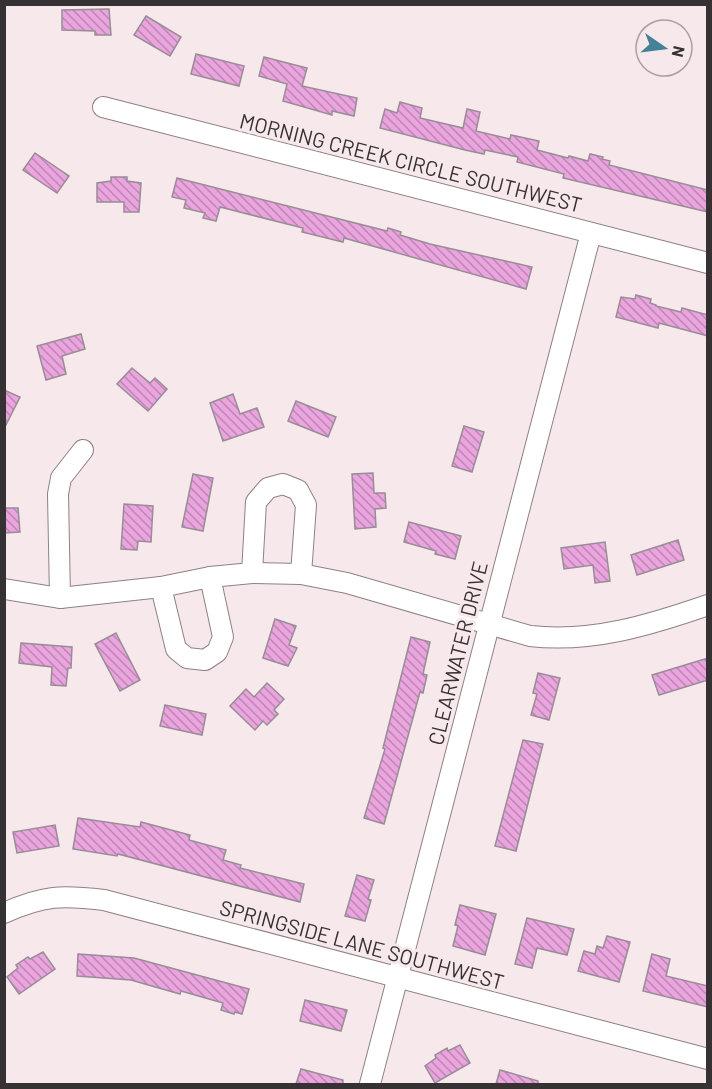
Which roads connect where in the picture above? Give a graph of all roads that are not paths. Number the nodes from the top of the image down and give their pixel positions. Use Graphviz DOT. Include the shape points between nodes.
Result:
graph roads {
  1 [pos="103,107"];
  2 [pos="591,233"];
  3 [pos="708,263"];
  4 [pos="83,450"];
  5 [pos="252,573"];
  6 [pos="301,574"];
  7 [pos="210,577"];
  8 [pos="161,587"];
  9 [pos="4,589"];
  10 [pos="60,598"];
  11 [pos="708,605"];
  12 [pos="490,623"];
  13 [pos="4,913"];
  14 [pos="398,979"];
  15 [pos="708,1059"];
  16 [pos="370,1084"];
  1 -- 2 [label="street, MORNING CREEK CIRCLE SOUTHWEST"];
  2 -- 3 [label="street, MORNING CREEK CIRCLE SOUTHWEST"];
  2 -- 12 [label="street, CLEARWATER DRIVE"];
  4 -- 10 [label="street" via="61,478 58,494"];
  5 -- 6 [label="street"];
  5 -- 6 [label="street" via="256,502 268,488 283,484 298,490 306,505"];
  5 -- 7 [label="street"];
  6 -- 12 [label="street"];
  7 -- 8 [label="street"];
  7 -- 8 [label="street" via="223,637 217,652 205,660 187,658 176,649"];
  8 -- 10 [label="street"];
  9 -- 10 [label="street"];
  11 -- 12 [label="street" via="656,623 580,637 530,636"];
  12 -- 14 [label="street, CLEARWATER DRIVE"];
  13 -- 14 [label="street, SPRINGSIDE LANE SOUTHWEST" via="30,901 67,896 104,900"];
  14 -- 15 [label="street, SPRINGSIDE LANE SOUTHWEST"];
  14 -- 16 [label="street, CLEARWATER DRIVE"];
}
